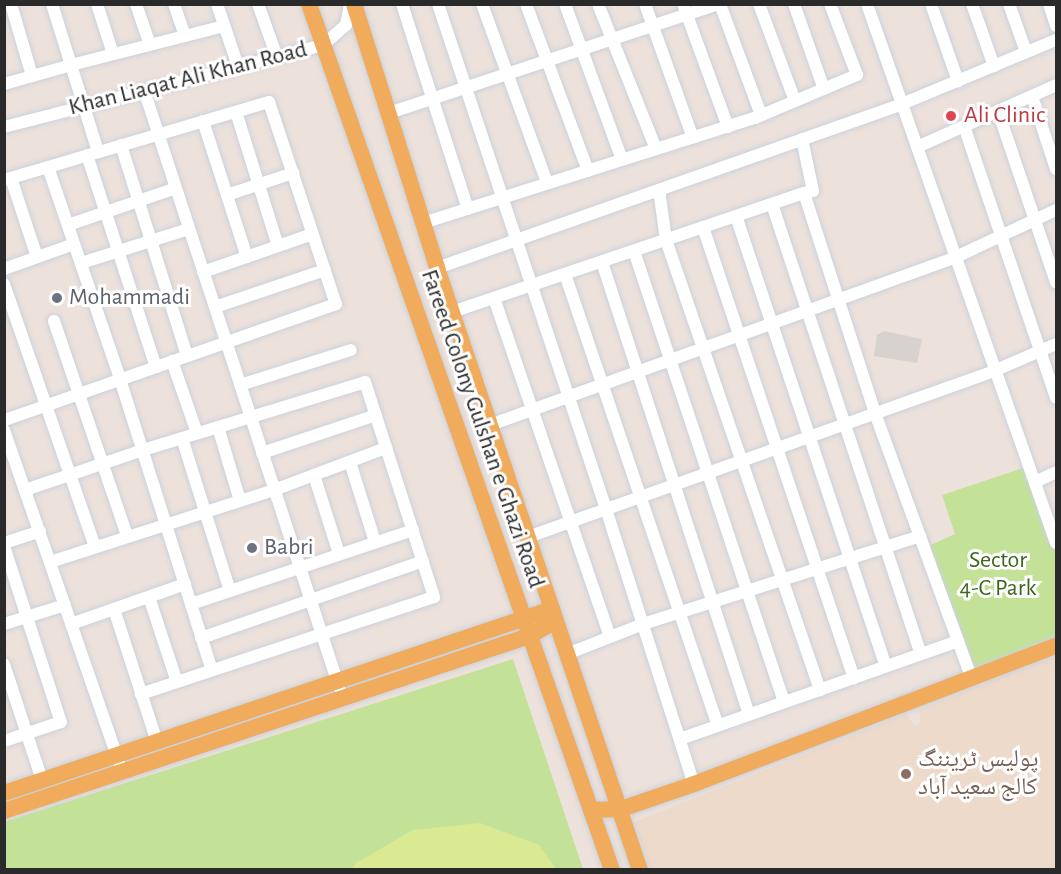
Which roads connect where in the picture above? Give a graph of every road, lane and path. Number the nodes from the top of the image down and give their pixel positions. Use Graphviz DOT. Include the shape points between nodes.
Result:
graph roads {
  1 [pos="11,4"];
  2 [pos="52,4"];
  3 [pos="97,4"];
  4 [pos="136,4"];
  5 [pos="174,4"];
  6 [pos="217,4"];
  7 [pos="258,4"];
  8 [pos="309,4"];
  9 [pos="350,4"];
  10 [pos="354,4"];
  11 [pos="402,4"];
  12 [pos="438,4"];
  13 [pos="482,4"];
  14 [pos="526,4"];
  15 [pos="565,4"];
  16 [pos="598,4"];
  17 [pos="645,4"];
  18 [pos="719,4"];
  19 [pos="759,4"];
  20 [pos="794,4"];
  21 [pos="830,4"];
  22 [pos="867,4"];
  23 [pos="931,4"];
  24 [pos="972,4"];
  25 [pos="1009,4"];
  26 [pos="1048,4"];
  27 [pos="686,10"];
  28 [pos="224,26"];
  29 [pos="1056,26"];
  30 [pos="653,28"];
  31 [pos="185,36"];
  32 [pos="613,40"];
  33 [pos="1056,40"];
  34 [pos="150,45"];
  35 [pos="323,45"];
  36 [pos="582,51"];
  37 [pos="1026,52"];
  38 [pos="113,54"];
  39 [pos="277,57"];
  40 [pos="548,62"];
  41 [pos="71,64"];
  42 [pos="238,66"];
  43 [pos="994,66"];
  44 [pos="508,74"];
  45 [pos="32,76"];
  46 [pos="958,81"];
  47 [pos="4,84"];
  48 [pos="1056,85"];
  49 [pos="465,88"];
  50 [pos="824,89"];
  51 [pos="144,90"];
  52 [pos="1032,96"];
  53 [pos="433,99"];
  54 [pos="795,101"];
  55 [pos="902,104"];
  56 [pos="84,105"];
  57 [pos="998,111"];
  58 [pos="236,112"];
  59 [pos="389,112"];
  60 [pos="761,115"];
  61 [pos="203,121"];
  62 [pos="964,126"];
  63 [pos="4,127"];
  64 [pos="728,127"];
  65 [pos="158,135"];
  66 [pos="693,138"];
  67 [pos="802,139"];
  68 [pos="121,145"];
  69 [pos="917,147"];
  70 [pos="656,149"];
  71 [pos="93,154"];
  72 [pos="622,160"];
  73 [pos="48,167"];
  74 [pos="1056,170"];
  75 [pos="588,171"];
  76 [pos="293,173"];
  77 [pos="8,179"];
  78 [pos="547,183"];
  79 [pos="259,184"];
  80 [pos="176,188"];
  81 [pos="659,190"];
  82 [pos="804,193"];
  83 [pos="227,195"];
  84 [pos="501,198"];
  85 [pos="138,201"];
  86 [pos="772,204"];
  87 [pos="468,209"];
  88 [pos="1056,210"];
  89 [pos="106,212"];
  90 [pos="736,216"];
  91 [pos="1035,220"];
  92 [pos="423,223"];
  93 [pos="68,225"];
  94 [pos="703,227"];
  95 [pos="189,229"];
  96 [pos="313,234"];
  97 [pos="1000,235"];
  98 [pos="666,240"];
  99 [pos="151,241"];
  100 [pos="515,241"];
  101 [pos="74,244"];
  102 [pos="278,246"];
  103 [pos="634,250"];
  104 [pos="118,251"];
  105 [pos="37,257"];
  106 [pos="247,257"];
  107 [pos="956,257"];
  108 [pos="602,262"];
  109 [pos="81,263"];
  110 [pos="437,268"];
  111 [pos="4,269"];
  112 [pos="325,270"];
  113 [pos="203,272"];
  114 [pos="565,274"];
  115 [pos="1056,282"];
  116 [pos="4,284"];
  117 [pos="530,286"];
  118 [pos="494,298"];
  119 [pos="838,299"];
  120 [pos="214,307"];
  121 [pos="807,310"];
  122 [pos="452,312"];
  123 [pos="54,321"];
  124 [pos="772,323"];
  125 [pos="739,335"];
  126 [pos="226,342"];
  127 [pos="1056,344"];
  128 [pos="703,348"];
  129 [pos="351,351"];
  130 [pos="1040,351"];
  131 [pos="187,356"];
  132 [pos="670,360"];
  133 [pos="172,361"];
  134 [pos="156,367"];
  135 [pos="996,370"];
  136 [pos="638,372"];
  137 [pos="120,379"];
  138 [pos="603,384"];
  139 [pos="240,386"];
  140 [pos="79,394"];
  141 [pos="568,397"];
  142 [pos="1056,398"];
  143 [pos="46,405"];
  144 [pos="532,410"];
  145 [pos="875,413"];
  146 [pos="376,415"];
  147 [pos="250,417"];
  148 [pos="4,420"];
  149 [pos="844,424"];
  150 [pos="490,425"];
  151 [pos="218,427"];
  152 [pos="4,429"];
  153 [pos="196,433"];
  154 [pos="810,436"];
  155 [pos="182,438"];
  156 [pos="386,448"];
  157 [pos="777,448"];
  158 [pos="142,450"];
  159 [pos="8,453"];
  160 [pos="262,453"];
  161 [pos="742,461"];
  162 [pos="350,462"];
  163 [pos="102,464"];
  164 [pos="1056,472"];
  165 [pos="708,473"];
  166 [pos="70,474"];
  167 [pos="314,475"];
  168 [pos="1035,482"];
  169 [pos="674,485"];
  170 [pos="25,490"];
  171 [pos="274,490"];
  172 [pos="641,497"];
  173 [pos="240,501"];
  174 [pos="606,509"];
  175 [pos="206,511"];
  176 [pos="571,522"];
  177 [pos="165,524"];
  178 [pos="413,530"];
  179 [pos="40,531"];
  180 [pos="127,536"];
  181 [pos="920,536"];
  182 [pos="528,537"];
  183 [pos="375,542"];
  184 [pos="1056,543"];
  185 [pos="4,544"];
  186 [pos="95,547"];
  187 [pos="885,547"];
  188 [pos="339,554"];
  189 [pos="850,558"];
  190 [pos="423,561"];
  191 [pos="50,562"];
  192 [pos="300,568"];
  193 [pos="817,568"];
  194 [pos="783,580"];
  195 [pos="10,582"];
  196 [pos="184,585"];
  197 [pos="230,591"];
  198 [pos="747,591"];
  199 [pos="149,597"];
  200 [pos="310,600"];
  201 [pos="713,602"];
  202 [pos="191,604"];
  203 [pos="65,605"];
  204 [pos="114,609"];
  205 [pos="680,613"];
  206 [pos="554,615"];
  207 [pos="27,617"];
  208 [pos="4,624"];
  209 [pos="72,624"];
  210 [pos="643,624"];
  211 [pos="526,628"];
  212 [pos="321,634"];
  213 [pos="610,637"];
  214 [pos="201,638"];
  215 [pos="958,641"];
  216 [pos="1056,646"];
  217 [pos="567,654"];
  218 [pos="921,654"];
  219 [pos="4,664"];
  220 [pos="886,666"];
  221 [pos="212,670"];
  222 [pos="854,678"];
  223 [pos="972,679"];
  224 [pos="177,682"];
  225 [pos="339,689"];
  226 [pos="820,690"];
  227 [pos="141,694"];
  228 [pos="784,702"];
  229 [pos="749,714"];
  230 [pos="718,726"];
  231 [pos="27,733"];
  232 [pos="680,739"];
  233 [pos="4,741"];
  234 [pos="157,742"];
  235 [pos="117,755"];
  236 [pos="122,772"];
  237 [pos="42,780"];
  238 [pos="694,784"];
  239 [pos="4,793"];
  240 [pos="621,809"];
  241 [pos="591,810"];
  242 [pos="4,811"];
  243 [pos="612,870"];
  244 [pos="640,870"];
  1 -- 45 [label="street"];
  2 -- 41 [label="street"];
  3 -- 38 [label="street"];
  4 -- 34 [label="street"];
  5 -- 31 [label="street"];
  6 -- 28 [label="street"];
  7 -- 39 [label="street"];
  8 -- 35 [label="main road, Fareed Colony Gulshan e Ghazi Road"];
  9 -- 35 [label="street, Khan Liaqat Ali Khan Road" via="346,25"];
  10 -- 59 [label="main road, Fareed Colony Gulshan e Ghazi Road"];
  11 -- 53 [label="street"];
  12 -- 49 [label="street"];
  13 -- 44 [label="street"];
  14 -- 40 [label="street"];
  15 -- 36 [label="street"];
  16 -- 32 [label="street"];
  17 -- 30 [label="street"];
  18 -- 27 [label="street"];
  18 -- 60 [label="street"];
  19 -- 54 [label="street"];
  20 -- 50 [label="street"];
  21 -- 50 [label="street" via="858,75"];
  22 -- 55 [label="street"];
  23 -- 46 [label="street"];
  24 -- 43 [label="street"];
  25 -- 37 [label="street"];
  26 -- 29 [label="street"];
  27 -- 30 [label="street"];
  27 -- 64 [label="street"];
  28 -- 31 [label="street"];
  28 -- 42 [label="street"];
  30 -- 32 [label="street"];
  30 -- 66 [label="street"];
  31 -- 34 [label="street"];
  32 -- 36 [label="street"];
  32 -- 70 [label="street"];
  33 -- 37 [label="street"];
  34 -- 38 [label="street"];
  35 -- 39 [label="street, Khan Liaqat Ali Khan Road"];
  35 -- 211 [label="main road, Fareed Colony Gulshan e Ghazi Road"];
  36 -- 40 [label="street"];
  36 -- 72 [label="street"];
  37 -- 43 [label="street"];
  38 -- 41 [label="street"];
  39 -- 42 [label="street, Khan Liaqat Ali Khan Road"];
  40 -- 44 [label="street"];
  40 -- 75 [label="street"];
  41 -- 45 [label="street"];
  41 -- 56 [label="street"];
  42 -- 51 [label="street, Khan Liaqat Ali Khan Road"];
  43 -- 46 [label="street"];
  44 -- 49 [label="street"];
  44 -- 78 [label="street"];
  45 -- 47 [label="street"];
  46 -- 55 [label="street"];
  48 -- 52 [label="street"];
  49 -- 53 [label="street"];
  49 -- 84 [label="street"];
  50 -- 54 [label="street"];
  51 -- 56 [label="street, Khan Liaqat Ali Khan Road"];
  51 -- 65 [label="street"];
  52 -- 57 [label="street"];
  52 -- 74 [label="street"];
  53 -- 59 [label="street"];
  53 -- 87 [label="street"];
  54 -- 60 [label="street"];
  55 -- 67 [label="street"];
  55 -- 69 [label="street"];
  56 -- 63 [label="street, Khan Liaqat Ali Khan Road"];
  56 -- 71 [label="street"];
  57 -- 62 [label="street"];
  57 -- 91 [label="street"];
  58 -- 61 [label="street"];
  58 -- 76 [label="street" via="269,102"];
  58 -- 79 [label="street"];
  59 -- 92 [label="main road, Fareed Colony Gulshan e Ghazi Road"];
  60 -- 64 [label="street"];
  61 -- 65 [label="street"];
  61 -- 83 [label="street"];
  62 -- 69 [label="street"];
  62 -- 97 [label="street"];
  64 -- 66 [label="street"];
  65 -- 68 [label="street"];
  65 -- 80 [label="street"];
  66 -- 70 [label="street"];
  67 -- 81 [label="street"];
  67 -- 82 [label="street" via="813,191"];
  68 -- 71 [label="street"];
  68 -- 85 [label="street"];
  69 -- 107 [label="street"];
  70 -- 72 [label="street"];
  71 -- 73 [label="street"];
  71 -- 89 [label="street"];
  72 -- 75 [label="street"];
  73 -- 77 [label="street"];
  73 -- 93 [label="street"];
  75 -- 78 [label="street"];
  76 -- 79 [label="street"];
  76 -- 96 [label="street"];
  77 -- 105 [label="street"];
  78 -- 84 [label="street"];
  79 -- 83 [label="street"];
  79 -- 102 [label="street"];
  80 -- 85 [label="street"];
  80 -- 95 [label="street"];
  81 -- 98 [label="street"];
  81 -- 100 [label="street"];
  82 -- 86 [label="street"];
  82 -- 119 [label="street"];
  83 -- 106 [label="street"];
  84 -- 87 [label="street"];
  84 -- 100 [label="street"];
  85 -- 89 [label="street"];
  85 -- 99 [label="street"];
  86 -- 90 [label="street"];
  86 -- 121 [label="street"];
  87 -- 92 [label="street"];
  88 -- 91 [label="street"];
  89 -- 93 [label="street"];
  89 -- 104 [label="street"];
  90 -- 94 [label="street"];
  90 -- 124 [label="street"];
  91 -- 97 [label="street"];
  91 -- 115 [label="street"];
  92 -- 110 [label="main road, Fareed Colony Gulshan e Ghazi Road"];
  93 -- 101 [label="street"];
  94 -- 98 [label="street"];
  94 -- 125 [label="street"];
  95 -- 99 [label="street"];
  95 -- 113 [label="street"];
  96 -- 102 [label="street"];
  96 -- 112 [label="street"];
  97 -- 107 [label="street"];
  97 -- 130 [label="street"];
  98 -- 103 [label="street"];
  98 -- 128 [label="street"];
  99 -- 104 [label="street"];
  99 -- 131 [label="street"];
  100 -- 110 [label="street"];
  100 -- 117 [label="street"];
  101 -- 105 [label="street"];
  101 -- 109 [label="street"];
  102 -- 106 [label="street"];
  103 -- 108 [label="street"];
  103 -- 132 [label="street"];
  104 -- 109 [label="street"];
  104 -- 134 [label="street"];
  105 -- 111 [label="street"];
  106 -- 113 [label="street"];
  107 -- 119 [label="street"];
  107 -- 135 [label="street"];
  108 -- 114 [label="street"];
  108 -- 136 [label="street"];
  109 -- 137 [label="street"];
  110 -- 122 [label="main road, Fareed Colony Gulshan e Ghazi Road"];
  112 -- 120 [label="street"];
  112 -- 126 [label="street" via="336,304"];
  113 -- 120 [label="street"];
  114 -- 117 [label="street"];
  114 -- 138 [label="street"];
  116 -- 143 [label="street"];
  117 -- 118 [label="street"];
  117 -- 141 [label="street"];
  118 -- 122 [label="street"];
  118 -- 144 [label="street"];
  119 -- 121 [label="street"];
  119 -- 145 [label="street"];
  120 -- 126 [label="street"];
  121 -- 124 [label="street"];
  121 -- 149 [label="street"];
  122 -- 150 [label="main road, Fareed Colony Gulshan e Ghazi Road"];
  123 -- 140 [label="street"];
  124 -- 125 [label="street"];
  124 -- 154 [label="street"];
  125 -- 128 [label="street"];
  125 -- 157 [label="street"];
  126 -- 131 [label="street"];
  126 -- 139 [label="street"];
  127 -- 130 [label="street"];
  128 -- 132 [label="street"];
  128 -- 161 [label="street"];
  129 -- 139 [label="street"];
  130 -- 135 [label="street"];
  130 -- 142 [label="street"];
  131 -- 133 [label="street"];
  132 -- 136 [label="street"];
  132 -- 165 [label="street"];
  133 -- 134 [label="street"];
  133 -- 153 [label="street"];
  134 -- 137 [label="street"];
  135 -- 145 [label="street"];
  135 -- 168 [label="street"];
  136 -- 138 [label="street"];
  136 -- 169 [label="street"];
  137 -- 140 [label="street"];
  137 -- 158 [label="street"];
  138 -- 141 [label="street"];
  138 -- 172 [label="street"];
  139 -- 147 [label="street"];
  140 -- 143 [label="street"];
  140 -- 163 [label="street"];
  141 -- 144 [label="street"];
  141 -- 174 [label="street"];
  143 -- 148 [label="street"];
  143 -- 166 [label="street"];
  144 -- 150 [label="street"];
  144 -- 176 [label="street"];
  145 -- 149 [label="street"];
  145 -- 181 [label="street"];
  146 -- 147 [label="street" via="365,382"];
  146 -- 156 [label="street"];
  146 -- 160 [label="street"];
  147 -- 151 [label="street"];
  147 -- 160 [label="street"];
  149 -- 154 [label="street"];
  149 -- 187 [label="street"];
  150 -- 182 [label="main road, Fareed Colony Gulshan e Ghazi Road"];
  151 -- 153 [label="street"];
  151 -- 173 [label="street"];
  152 -- 159 [label="street"];
  153 -- 155 [label="street"];
  154 -- 157 [label="street"];
  154 -- 189 [label="street"];
  155 -- 158 [label="street"];
  155 -- 175 [label="street"];
  156 -- 162 [label="street"];
  156 -- 178 [label="street"];
  157 -- 161 [label="street"];
  157 -- 193 [label="street"];
  158 -- 163 [label="street"];
  158 -- 177 [label="street"];
  159 -- 170 [label="street"];
  160 -- 171 [label="street"];
  161 -- 165 [label="street"];
  161 -- 194 [label="street"];
  162 -- 167 [label="street"];
  162 -- 183 [label="street"];
  163 -- 166 [label="street"];
  163 -- 180 [label="street"];
  164 -- 168 [label="street"];
  165 -- 169 [label="street"];
  165 -- 198 [label="street"];
  166 -- 170 [label="street"];
  166 -- 186 [label="street"];
  167 -- 171 [label="street"];
  167 -- 188 [label="street"];
  168 -- 184 [label="street"];
  169 -- 172 [label="street"];
  169 -- 201 [label="street"];
  170 -- 179 [label="street"];
  171 -- 173 [label="street"];
  171 -- 192 [label="street"];
  172 -- 174 [label="street"];
  172 -- 205 [label="street"];
  173 -- 175 [label="street"];
  174 -- 176 [label="street"];
  174 -- 210 [label="street"];
  175 -- 177 [label="street"];
  175 -- 197 [label="street"];
  176 -- 182 [label="street"];
  176 -- 213 [label="street"];
  177 -- 180 [label="street"];
  177 -- 196 [label="street"];
  178 -- 183 [label="street"];
  178 -- 190 [label="street"];
  179 -- 185 [label="street"];
  179 -- 191 [label="street"];
  180 -- 186 [label="street"];
  181 -- 187 [label="street"];
  181 -- 215 [label="street"];
  182 -- 206 [label="main road, Fareed Colony Gulshan e Ghazi Road"];
  183 -- 188 [label="street"];
  185 -- 195 [label="street"];
  186 -- 191 [label="street"];
  187 -- 189 [label="street"];
  187 -- 218 [label="street"];
  188 -- 192 [label="street"];
  189 -- 193 [label="street"];
  189 -- 220 [label="street"];
  190 -- 200 [label="street"];
  190 -- 212 [label="street" via="434,597"];
  191 -- 203 [label="street"];
  192 -- 197 [label="street"];
  192 -- 200 [label="street"];
  193 -- 194 [label="street"];
  193 -- 222 [label="street"];
  194 -- 198 [label="street"];
  194 -- 226 [label="street"];
  195 -- 207 [label="street"];
  196 -- 199 [label="street"];
  196 -- 202 [label="street"];
  197 -- 202 [label="street"];
  198 -- 201 [label="street"];
  198 -- 228 [label="street"];
  199 -- 204 [label="street"];
  199 -- 224 [label="street"];
  200 -- 212 [label="street"];
  200 -- 214 [label="street"];
  201 -- 205 [label="street"];
  201 -- 229 [label="street"];
  202 -- 214 [label="street"];
  203 -- 207 [label="street"];
  203 -- 209 [label="street"];
  204 -- 209 [label="street"];
  204 -- 227 [label="street"];
  205 -- 210 [label="street"];
  205 -- 230 [label="street"];
  206 -- 211 [label="main road"];
  206 -- 217 [label="main road, Fareed Colony Gulshan e Ghazi Road"];
  207 -- 208 [label="street"];
  207 -- 231 [label="street" via="61,722"];
  209 -- 235 [label="street"];
  210 -- 213 [label="street"];
  210 -- 232 [label="street"];
  211 -- 225 [label="main road"];
  211 -- 241 [label="main road, Fareed Colony Gulshan e Ghazi Road"];
  212 -- 221 [label="street"];
  212 -- 225 [label="street"];
  213 -- 217 [label="street"];
  214 -- 221 [label="street"];
  215 -- 218 [label="street"];
  215 -- 223 [label="street"];
  216 -- 223 [label="main road"];
  217 -- 240 [label="main road, Fareed Colony Gulshan e Ghazi Road"];
  218 -- 220 [label="street"];
  219 -- 231 [label="street"];
  220 -- 222 [label="street"];
  221 -- 224 [label="street"];
  222 -- 226 [label="street"];
  223 -- 238 [label="main road"];
  224 -- 227 [label="street"];
  225 -- 234 [label="main road"];
  225 -- 236 [label="main road"];
  226 -- 228 [label="street"];
  227 -- 234 [label="street"];
  228 -- 229 [label="street"];
  229 -- 230 [label="street"];
  230 -- 232 [label="street"];
  231 -- 233 [label="street"];
  231 -- 237 [label="street"];
  232 -- 238 [label="street"];
  234 -- 235 [label="main road"];
  235 -- 236 [label="street"];
  235 -- 237 [label="main road"];
  236 -- 242 [label="main road"];
  237 -- 239 [label="main road"];
  238 -- 240 [label="main road"];
  240 -- 241 [label="main road"];
  240 -- 244 [label="main road, Fareed Colony Gulshan e Ghazi Road"];
  241 -- 243 [label="main road, Fareed Colony Gulshan e Ghazi Road"];
}
